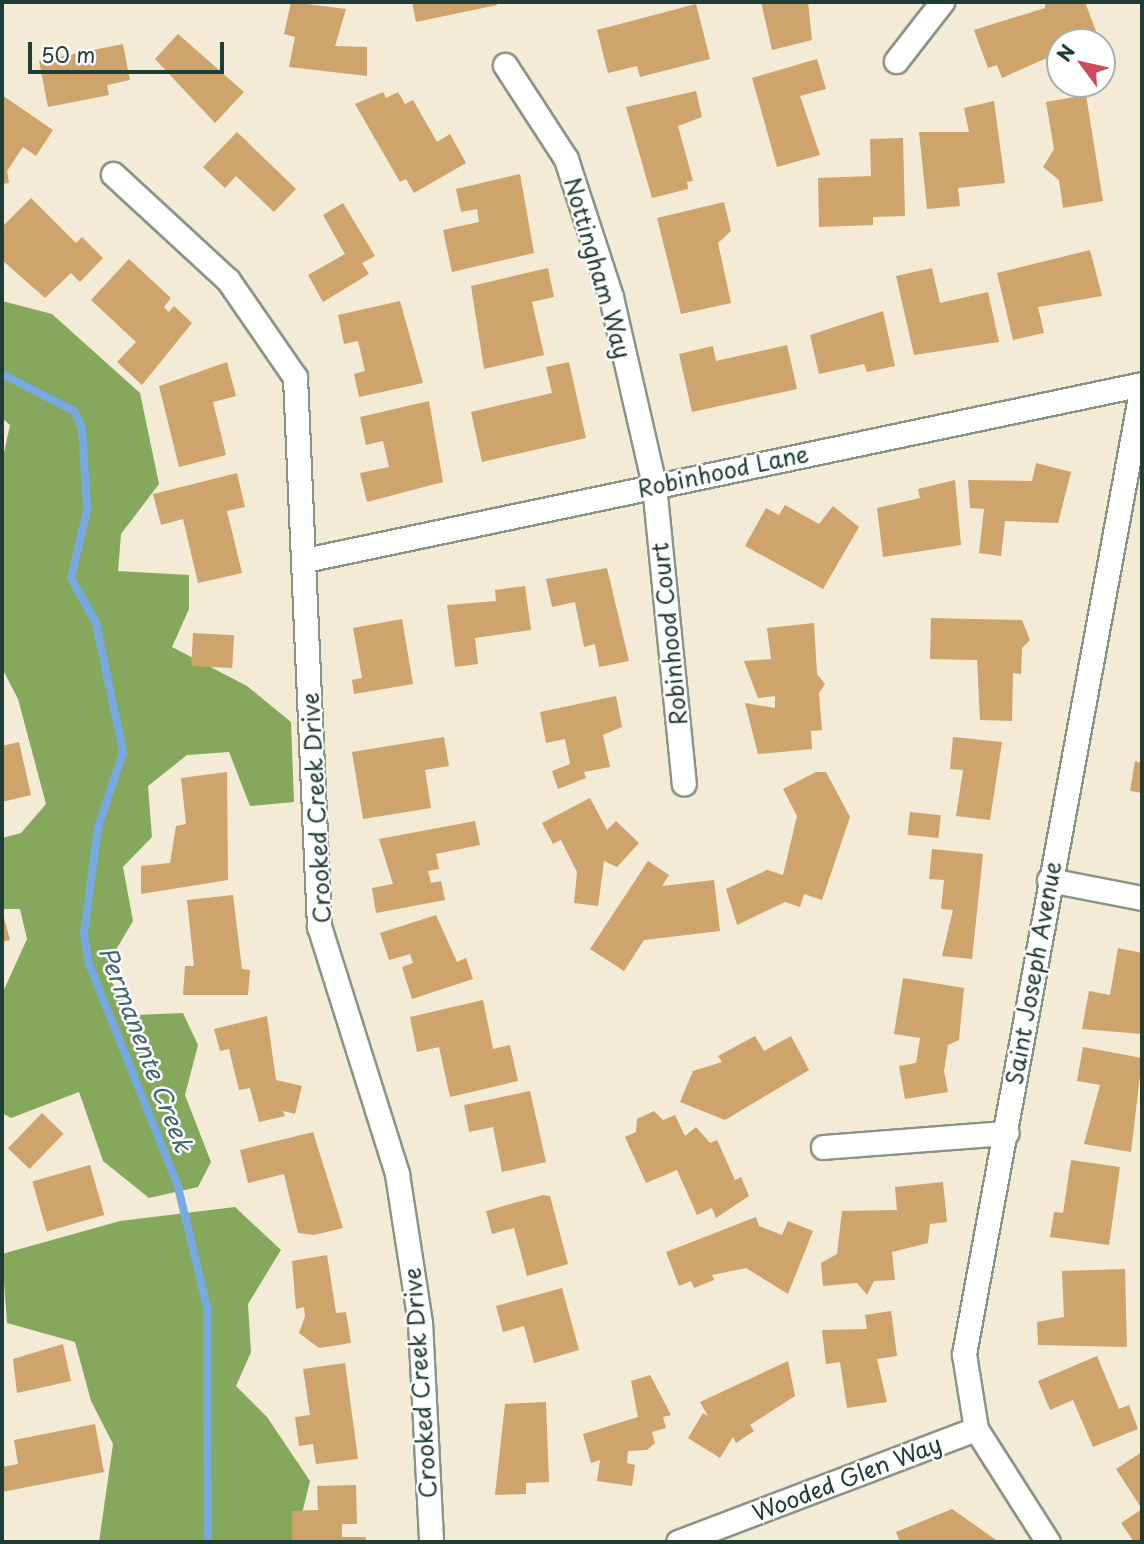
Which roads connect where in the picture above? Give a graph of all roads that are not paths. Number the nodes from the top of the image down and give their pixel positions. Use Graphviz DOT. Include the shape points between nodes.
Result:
graph roads {
  1 [pos="942,2"];
  2 [pos="896,61"];
  3 [pos="505,65"];
  4 [pos="113,174"];
  5 [pos="1142,385"];
  6 [pos="654,485"];
  7 [pos="305,560"];
  8 [pos="684,783"];
  9 [pos="1049,880"];
  10 [pos="1142,898"];
  11 [pos="1006,1133"];
  12 [pos="823,1147"];
  13 [pos="976,1429"];
  14 [pos="431,1542"];
  15 [pos="678,1542"];
  16 [pos="1048,1542"];
  1 -- 2 [label="street"];
  3 -- 6 [label="street, Nottingham Way" via="566,159 611,297"];
  4 -- 7 [label="street, Crooked Creek Drive" via="228,280 295,377"];
  5 -- 6 [label="street, Robinhood Lane"];
  5 -- 9 [label="street, Saint Joseph Avenue"];
  6 -- 7 [label="street, Robinhood Lane"];
  6 -- 8 [label="street, Robinhood Court"];
  7 -- 14 [label="street, Crooked Creek Drive" via="319,926 397,1174 420,1322"];
  9 -- 10 [label="street"];
  9 -- 11 [label="street, Saint Joseph Avenue"];
  11 -- 12 [label="street"];
  11 -- 13 [label="street, Saint Joseph Avenue" via="964,1354"];
  13 -- 15 [label="street, Wooded Glen Way"];
  13 -- 16 [label="street, Saint Joseph Avenue"];
}
